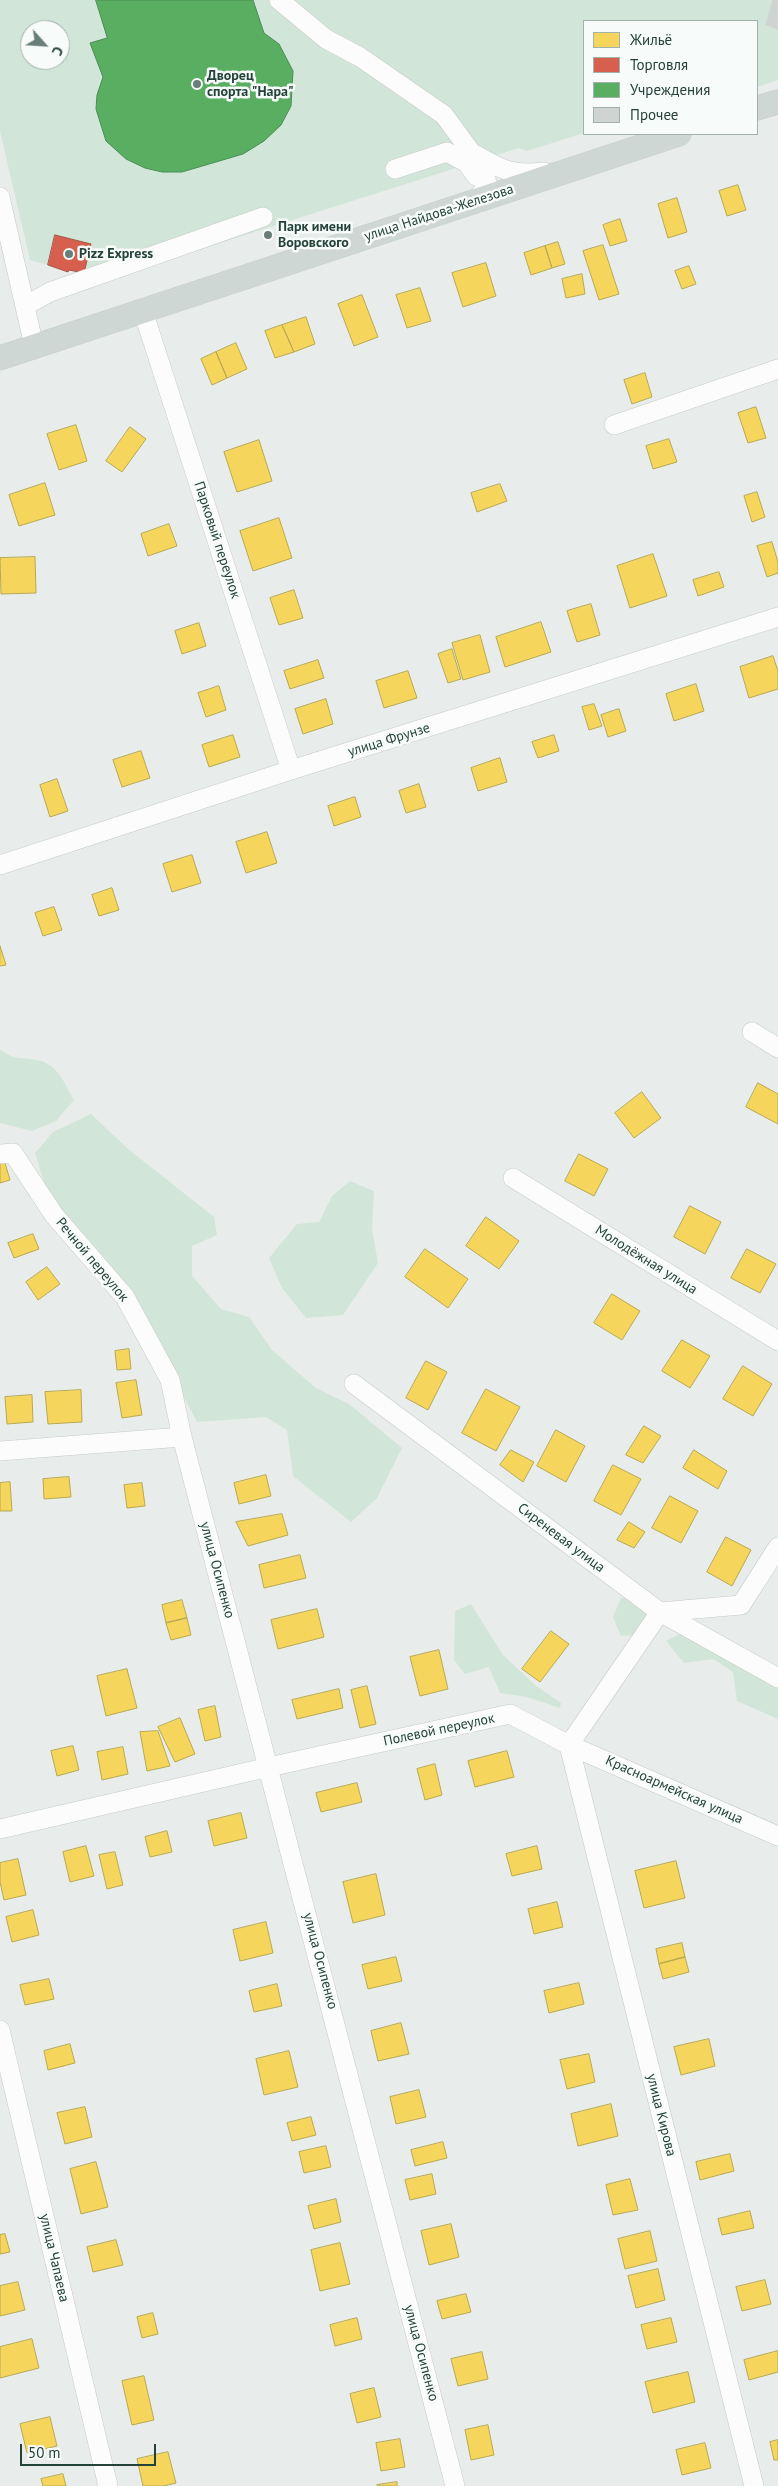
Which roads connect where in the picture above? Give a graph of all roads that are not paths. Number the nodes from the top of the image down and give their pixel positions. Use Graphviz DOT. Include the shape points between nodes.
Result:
graph roads {
  1 [pos="279,0"];
  2 [pos="778,102"];
  3 [pos="758,108"];
  4 [pos="676,135"];
  5 [pos="460,137"];
  6 [pos="475,154"];
  7 [pos="598,160"];
  8 [pos="0,197"];
  9 [pos="468,203"];
  10 [pos="263,217"];
  11 [pos="25,306"];
  12 [pos="142,310"];
  13 [pos="34,346"];
  14 [pos="0,358"];
  15 [pos="778,369"];
  16 [pos="614,425"];
  17 [pos="778,617"];
  18 [pos="291,770"];
  19 [pos="0,865"];
  20 [pos="752,1032"];
  21 [pos="778,1048"];
  22 [pos="0,1154"];
  23 [pos="513,1178"];
  24 [pos="778,1342"];
  25 [pos="354,1384"];
  26 [pos="182,1437"];
  27 [pos="0,1451"];
  28 [pos="778,1547"];
  29 [pos="660,1612"];
  30 [pos="778,1678"];
  31 [pos="569,1745"];
  32 [pos="269,1766"];
  33 [pos="0,1829"];
  34 [pos="778,1836"];
  35 [pos="0,2030"];
  36 [pos="108,2486"];
  37 [pos="456,2486"];
  38 [pos="754,2486"];
  1 -- 5 [label="street" via="326,39 360,57 444,115"];
  2 -- 3 [label="main road"];
  4 -- 7 [label="main road, улица Найдова-Железова"];
  5 -- 6 [label="street"];
  5 -- 9 [label="street" via="395,168 447,152 458,156 474,172 477,180"];
  6 -- 7 [label="street" via="500,169 523,174 576,167"];
  6 -- 9 [label="street" via="484,170 486,183 478,198"];
  7 -- 9 [label="main road, улица Найдова-Железова"];
  8 -- 11 [label="street"];
  9 -- 12 [label="main road, улица Найдова-Железова"];
  10 -- 11 [label="street" via="50,292"];
  11 -- 13 [label="street"];
  12 -- 13 [label="main road, улица Найдова-Железова"];
  12 -- 18 [label="street, Парковый переулок"];
  13 -- 14 [label="main road, улица Найдова-Железова"];
  15 -- 16 [label="street"];
  17 -- 18 [label="street, улица Фрунзе"];
  18 -- 19 [label="street, улица Фрунзе"];
  20 -- 21 [label="street"];
  22 -- 26 [label="street, Речной переулок" via="13,1154 54,1215 125,1297 170,1380"];
  23 -- 24 [label="street, Молодёжная улица"];
  25 -- 29 [label="street, Сиреневая улица"];
  26 -- 27 [label="street"];
  26 -- 32 [label="street, улица Осипенко"];
  28 -- 29 [label="street" via="741,1605"];
  29 -- 30 [label="street, Сиреневая улица"];
  29 -- 31 [label="street"];
  31 -- 32 [label="street, Полевой переулок" via="510,1714"];
  31 -- 34 [label="street, Красноармейская улица"];
  31 -- 38 [label="street, улица Кирова"];
  32 -- 33 [label="street, Полевой переулок"];
  32 -- 37 [label="street, улица Осипенко"];
  35 -- 36 [label="street, улица Чапаева"];
}
